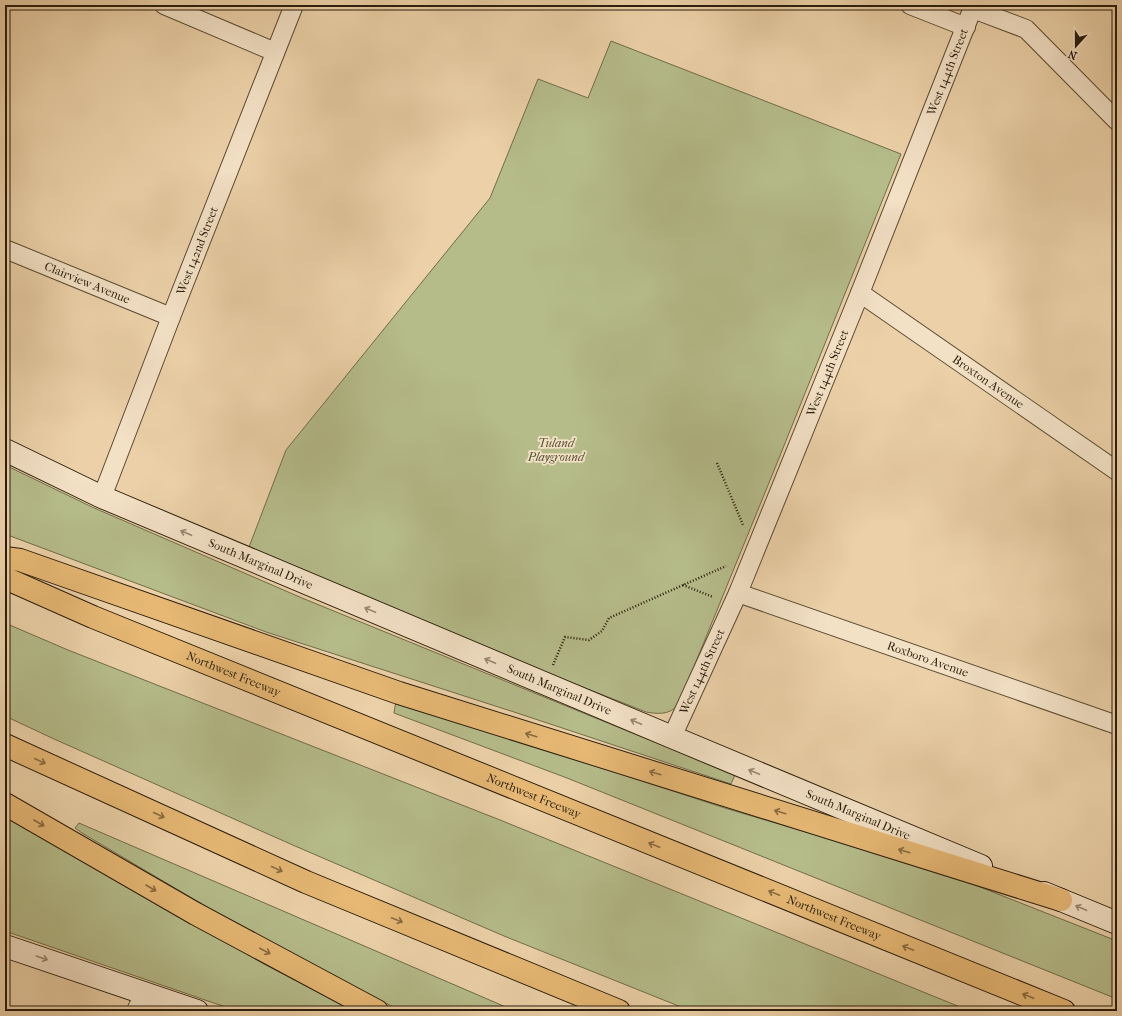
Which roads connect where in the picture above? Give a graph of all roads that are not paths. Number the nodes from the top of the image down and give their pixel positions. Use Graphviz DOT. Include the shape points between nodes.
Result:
graph roads {
  1 [pos="164,5"];
  2 [pos="294,5"];
  3 [pos="910,5"];
  4 [pos="974,7"];
  5 [pos="966,27"];
  6 [pos="275,52"];
  7 [pos="1117,121"];
  8 [pos="5,249"];
  9 [pos="860,293"];
  10 [pos="171,317"];
  11 [pos="5,450"];
  12 [pos="1117,471"];
  13 [pos="102,497"];
  14 [pos="5,558"];
  15 [pos="5,578"];
  16 [pos="738,593"];
  17 [pos="1117,725"];
  18 [pos="672,737"];
  19 [pos="5,745"];
  20 [pos="5,804"];
  21 [pos="1061,900"];
  22 [pos="1117,923"];
  23 [pos="5,946"];
  24 [pos="140,1002"];
  25 [pos="197,1011"];
  26 [pos="378,1011"];
  27 [pos="619,1011"];
  28 [pos="1064,1011"];
  1 -- 6 [label="street"];
  2 -- 6 [label="street, West 142nd Street"];
  3 -- 5 [label="street"];
  4 -- 5 [label="street, West 144th Street"];
  4 -- 7 [label="street" via="1026,29"];
  5 -- 9 [label="street, West 144th Street"];
  6 -- 10 [label="street, West 142nd Street"];
  8 -- 10 [label="street, Clairview Avenue"];
  9 -- 12 [label="street, Broxton Avenue"];
  9 -- 16 [label="street, West 144th Street"];
  10 -- 13 [label="street, West 142nd Street"];
  11 -- 13 [label="main road, South Marginal Drive"];
  18 -- 13 [label="main road, South Marginal Drive, one-way"];
  21 -- 14 [label="highway, one-way" via="399,693 20,560"];
  28 -- 15 [label="highway, Northwest Freeway, one-way" via="93,617"];
  16 -- 17 [label="street, Roxboro Avenue"];
  16 -- 18 [label="street, West 144th Street"];
  21 -- 18 [label="main road, South Marginal Drive, one-way"];
  19 -- 27 [label="highway, one-way" via="306,882"];
  20 -- 26 [label="highway, one-way" via="196,914"];
  22 -- 21 [label="main road, South Marginal Drive, one-way"];
  23 -- 24 [label="main road, one-way"];
  24 -- 25 [label="main road"];
}
